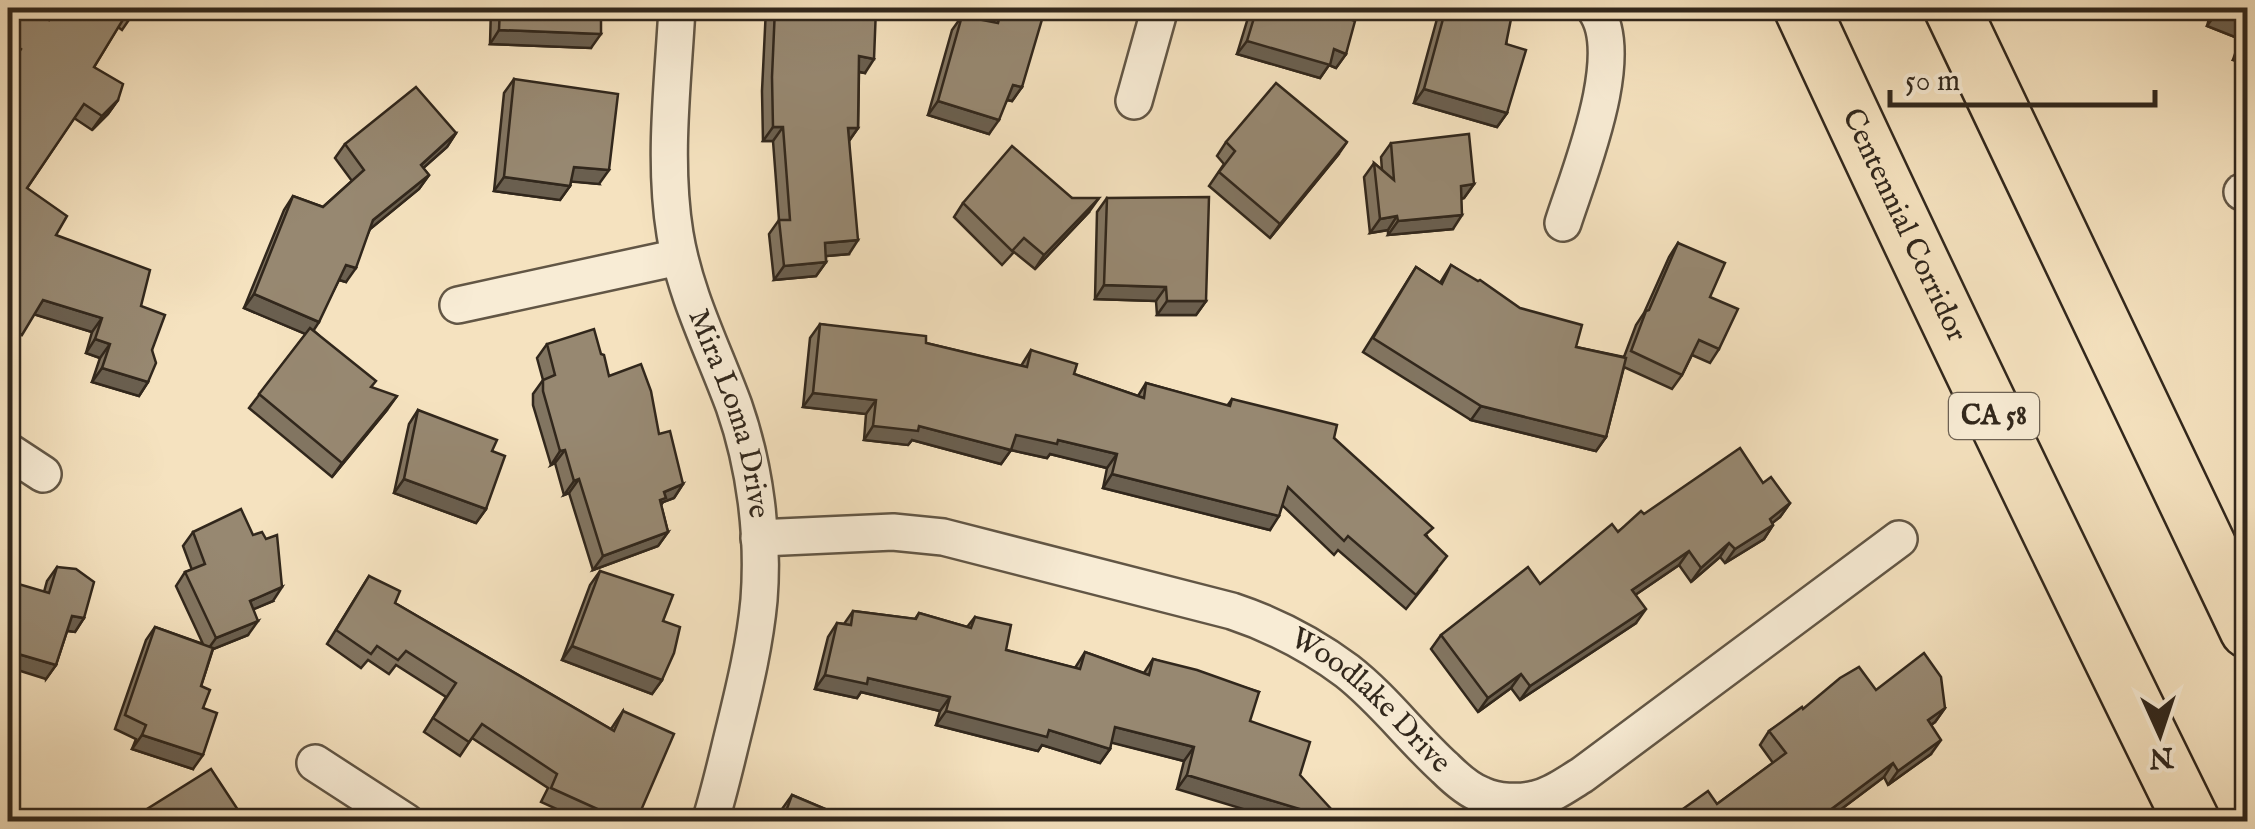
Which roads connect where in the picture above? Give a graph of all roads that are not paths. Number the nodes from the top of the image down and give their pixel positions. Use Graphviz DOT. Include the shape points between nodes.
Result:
graph roads {
  1 [pos="677,8"];
  2 [pos="1160,8"];
  3 [pos="1802,8"];
  4 [pos="1952,8"];
  5 [pos="1596,11"];
  6 [pos="1134,101"];
  7 [pos="1564,223"];
  8 [pos="679,257"];
  9 [pos="458,306"];
  10 [pos="8,451"];
  11 [pos="42,474"];
  12 [pos="759,538"];
  13 [pos="1898,539"];
  14 [pos="2248,630"];
  15 [pos="315,763"];
  16 [pos="406,822"];
  17 [pos="710,822"];
  18 [pos="2192,822"];
  1 -- 8 [label="street, Mira Loma Drive" via="668,168"];
  2 -- 6 [label="street"];
  3 -- 18 [label="highway, Centennial Corridor / CA 58"];
  4 -- 14 [label="highway"];
  5 -- 7 [label="street" via="1606,73"];
  8 -- 9 [label="street"];
  8 -- 12 [label="street, Mira Loma Drive" via="734,408 752,475"];
  10 -- 11 [label="street"];
  12 -- 13 [label="street, Woodlake Drive" via="893,532 943,537 1269,624 1348,672 1457,779 1507,801 1554,793 1582,775"];
  12 -- 17 [label="street, Mira Loma Drive" via="750,662"];
  15 -- 16 [label="street"];
}
